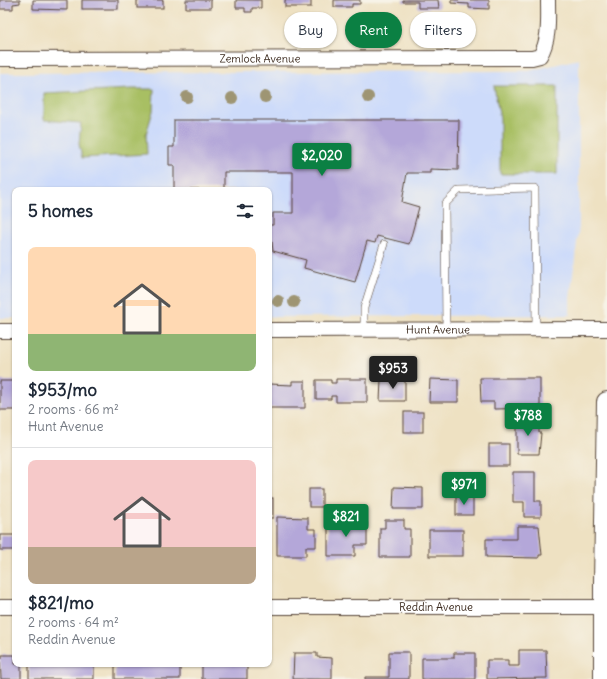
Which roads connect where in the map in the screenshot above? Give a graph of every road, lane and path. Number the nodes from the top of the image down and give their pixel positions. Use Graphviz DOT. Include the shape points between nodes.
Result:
graph roads {
  1 [pos="548,0"];
  2 [pos="0,59"];
  3 [pos="384,244"];
  4 [pos="446,329"];
  5 [pos="536,329"];
  6 [pos="607,329"];
  7 [pos="272,330"];
  8 [pos="364,330"];
  9 [pos="0,331"];
  10 [pos="12,331"];
  11 [pos="607,402"];
  12 [pos="0,607"];
  13 [pos="12,607"];
  14 [pos="272,607"];
  15 [pos="604,607"];
  16 [pos="604,679"];
  1 -- 2 [label="street, Zemlock Avenue" via="548,35 546,47 540,56"];
  3 -- 8 [label="lane" via="364,308"];
  4 -- 5 [label="street, Hunt Avenue"];
  4 -- 5 [label="lane" via="446,204 458,190 535,188"];
  4 -- 8 [label="street, Hunt Avenue"];
  5 -- 6 [label="street, Hunt Avenue"];
  7 -- 8 [label="street, Hunt Avenue"];
  9 -- 10 [label="street"];
  11 -- 15 [label="main road"];
  12 -- 13 [label="street"];
  14 -- 15 [label="street, Reddin Avenue"];
  15 -- 16 [label="main road"];
}
